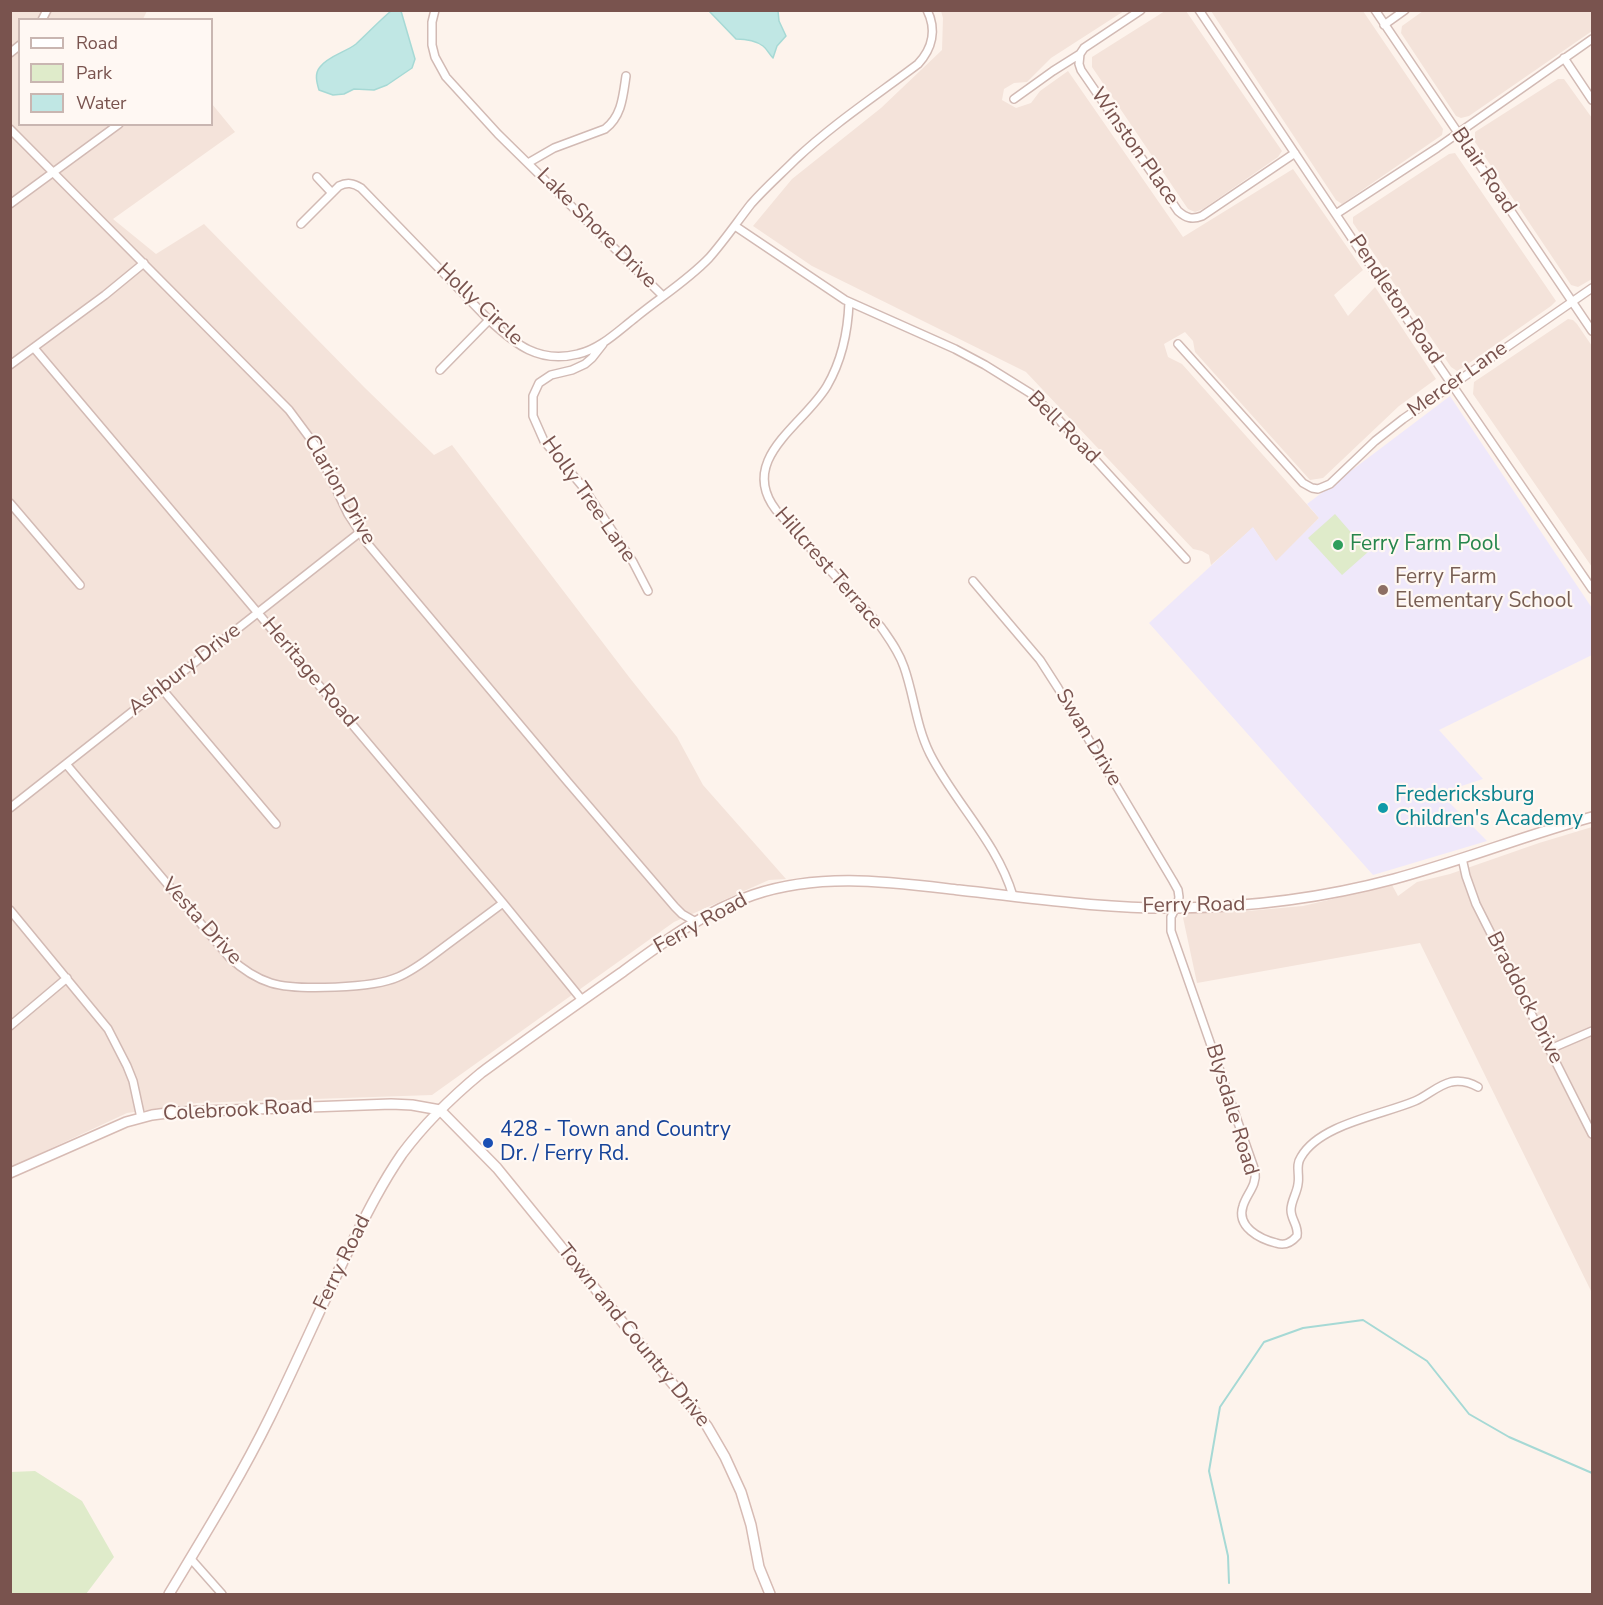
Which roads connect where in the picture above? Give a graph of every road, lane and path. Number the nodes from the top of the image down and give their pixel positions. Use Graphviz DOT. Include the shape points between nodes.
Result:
graph roads {
  1 [pos="435,10"];
  2 [pos="927,10"];
  3 [pos="1141,10"];
  4 [pos="1200,10"];
  5 [pos="1375,10"];
  6 [pos="1405,10"];
  7 [pos="1384,25"];
  8 [pos="1593,39"];
  9 [pos="1080,54"];
  10 [pos="1564,58"];
  11 [pos="626,76"];
  12 [pos="1014,99"];
  13 [pos="1593,100"];
  14 [pos="116,126"];
  15 [pos="10,129"];
  16 [pos="1458,133"];
  17 [pos="1295,153"];
  18 [pos="528,163"];
  19 [pos="54,172"];
  20 [pos="317,177"];
  21 [pos="332,193"];
  22 [pos="10,204"];
  23 [pos="1336,214"];
  24 [pos="301,224"];
  25 [pos="735,226"];
  26 [pos="144,263"];
  27 [pos="1593,288"];
  28 [pos="663,296"];
  29 [pos="849,302"];
  30 [pos="1573,302"];
  31 [pos="489,320"];
  32 [pos="1593,331"];
  33 [pos="606,340"];
  34 [pos="1178,344"];
  35 [pos="34,348"];
  36 [pos="10,365"];
  37 [pos="440,370"];
  38 [pos="1452,384"];
  39 [pos="10,503"];
  40 [pos="359,533"];
  41 [pos="1186,559"];
  42 [pos="973,581"];
  43 [pos="80,585"];
  44 [pos="1593,589"];
  45 [pos="648,591"];
  46 [pos="258,612"];
  47 [pos="162,688"];
  48 [pos="66,764"];
  49 [pos="10,808"];
  50 [pos="1593,817"];
  51 [pos="276,824"];
  52 [pos="1462,858"];
  53 [pos="1013,896"];
  54 [pos="503,903"];
  55 [pos="1175,908"];
  56 [pos="10,910"];
  57 [pos="696,922"];
  58 [pos="67,978"];
  59 [pos="582,1000"];
  60 [pos="10,1026"];
  61 [pos="1593,1031"];
  62 [pos="1550,1049"];
  63 [pos="1478,1087"];
  64 [pos="440,1110"];
  65 [pos="141,1118"];
  66 [pos="1593,1134"];
  67 [pos="10,1173"];
  68 [pos="191,1559"];
  69 [pos="169,1594"];
  70 [pos="222,1594"];
  71 [pos="770,1594"];
  1 -- 18 [label="street, Lake Shore Drive" via="431,34 435,57 446,77"];
  2 -- 25 [label="street, Lake Shore Drive" via="933,32 924,58 799,156"];
  3 -- 9 [label="street"];
  4 -- 17 [label="street, Pendleton Road"];
  5 -- 7 [label="street, Blair Road"];
  6 -- 7 [label="street"];
  7 -- 16 [label="street, Blair Road"];
  8 -- 10 [label="street"];
  9 -- 12 [label="street"];
  9 -- 17 [label="street, Winston Place" via="1081,70 1178,211 1188,218 1202,216"];
  10 -- 13 [label="street"];
  10 -- 16 [label="street"];
  11 -- 18 [label="street" via="620,110 611,124"];
  14 -- 19 [label="street"];
  15 -- 19 [label="street, Clarion Drive"];
  16 -- 23 [label="street"];
  16 -- 30 [label="street, Blair Road"];
  17 -- 23 [label="street, Pendleton Road"];
  18 -- 28 [label="street, Lake Shore Drive"];
  19 -- 22 [label="street"];
  19 -- 26 [label="street, Clarion Drive"];
  20 -- 21 [label="street"];
  21 -- 24 [label="street"];
  21 -- 31 [label="street, Holly Circle" via="344,184 361,188"];
  23 -- 38 [label="street, Pendleton Road"];
  25 -- 28 [label="street, Lake Shore Drive" via="695,271"];
  25 -- 29 [label="street"];
  26 -- 35 [label="street"];
  26 -- 40 [label="street, Clarion Drive" via="296,418 315,445"];
  27 -- 30 [label="street, Mercer Lane"];
  28 -- 33 [label="street, Holly Circle"];
  29 -- 41 [label="street, Bell Road" via="955,349 1030,393"];
  29 -- 53 [label="street, Hillcrest Terrace" via="846,335 836,369 818,399 771,454 764,479 767,496 892,643 904,667 930,753 995,854"];
  30 -- 32 [label="street, Blair Road"];
  30 -- 38 [label="street, Mercer Lane"];
  31 -- 33 [label="street, Holly Circle" via="521,347 544,355 578,354"];
  31 -- 37 [label="street"];
  33 -- 45 [label="street, Holly Tree Lane" via="585,364 551,375 539,384 533,396 533,416 544,441 583,487"];
  34 -- 38 [label="street, Mercer Lane" via="1303,483 1318,489 1332,482 1402,419"];
  35 -- 36 [label="street"];
  35 -- 46 [label="street, Heritage Road"];
  38 -- 44 [label="street, Pendleton Road"];
  39 -- 43 [label="street"];
  40 -- 46 [label="street, Ashbury Drive"];
  40 -- 57 [label="street, Clarion Drive" via="675,907"];
  42 -- 55 [label="street, Swan Drive" via="1040,660 1058,688 1173,881 1179,897"];
  46 -- 47 [label="street, Ashbury Drive"];
  46 -- 54 [label="street, Heritage Road"];
  47 -- 48 [label="street, Ashbury Drive"];
  47 -- 51 [label="street"];
  48 -- 49 [label="street, Ashbury Drive"];
  48 -- 54 [label="street, Vesta Drive" via="229,957 250,974 272,984 367,985 398,978"];
  50 -- 52 [label="main road, Ferry Road"];
  52 -- 55 [label="main road, Ferry Road" via="1322,896 1254,905"];
  52 -- 62 [label="street, Braddock Drive" via="1476,904"];
  53 -- 55 [label="main road, Ferry Road" via="1109,907"];
  53 -- 57 [label="main road, Ferry Road" via="870,880 833,880 754,895"];
  54 -- 59 [label="street, Heritage Road"];
  55 -- 63 [label="street, Blysdale Road" via="1171,931 1255,1171 1242,1217 1248,1229 1261,1238 1285,1244 1297,1236 1291,1207 1298,1185 1298,1161 1314,1141 1342,1126 1416,1101 1446,1083 1468,1082"];
  56 -- 58 [label="street"];
  57 -- 59 [label="main road, Ferry Road"];
  58 -- 60 [label="street"];
  58 -- 65 [label="street" via="118,1047 133,1082"];
  59 -- 64 [label="main road, Ferry Road" via="481,1073"];
  61 -- 62 [label="street"];
  62 -- 66 [label="street, Braddock Drive"];
  64 -- 65 [label="main road, Colebrook Road" via="391,1104 174,1112"];
  64 -- 68 [label="main road, Ferry Road" via="404,1152 375,1196 265,1428"];
  64 -- 71 [label="main road, Town and Country Drive" via="497,1168 707,1426 741,1492 759,1567"];
  65 -- 67 [label="main road, Colebrook Road"];
  68 -- 69 [label="main road, Ferry Road"];
  68 -- 70 [label="street"];
}
